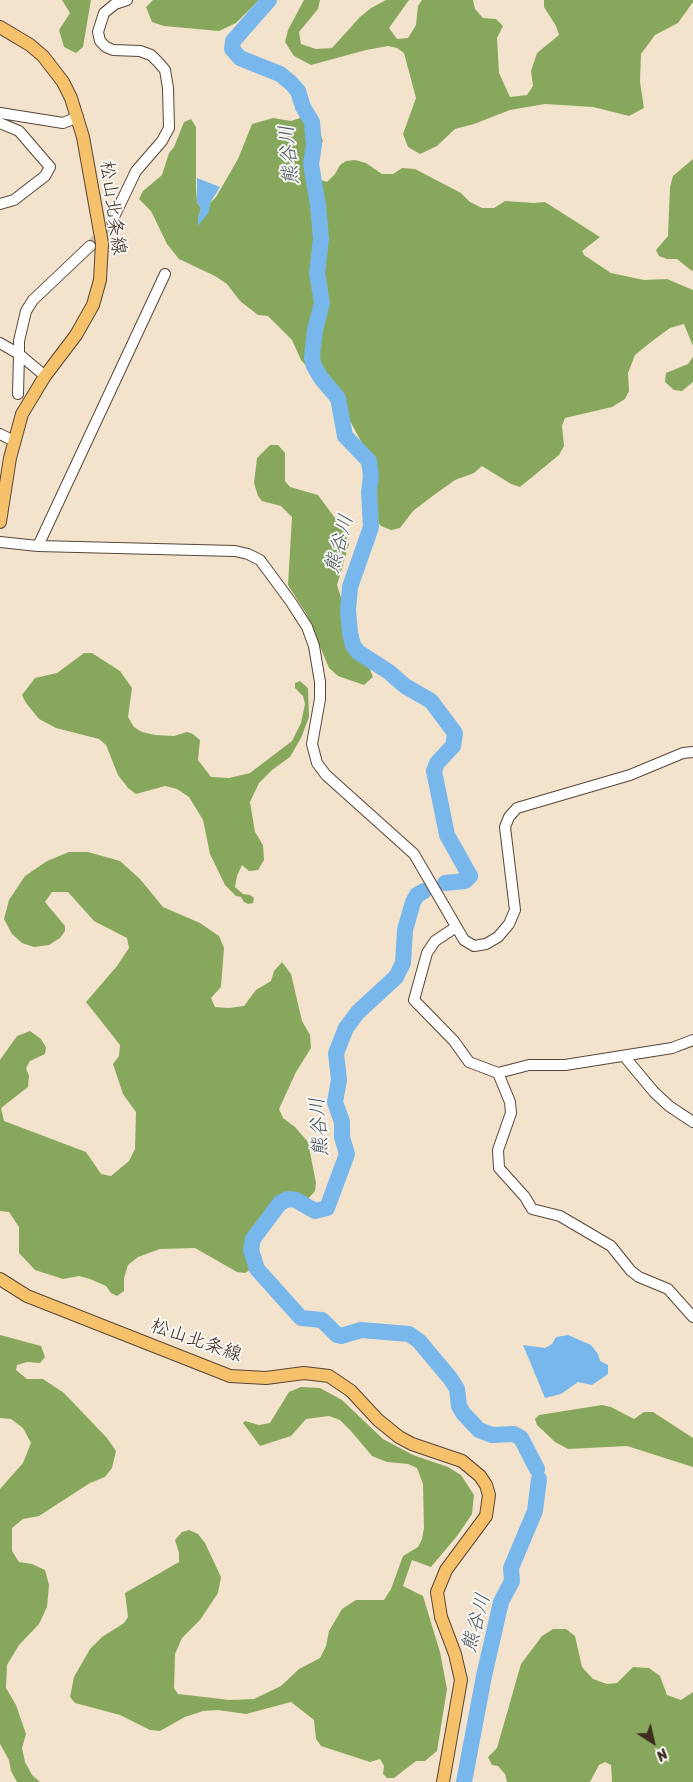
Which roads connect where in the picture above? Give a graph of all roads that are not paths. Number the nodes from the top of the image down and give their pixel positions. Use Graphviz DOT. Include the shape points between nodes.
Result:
graph roads {
  1 [pos="127,0"];
  2 [pos="0,28"];
  3 [pos="0,113"];
  4 [pos="78,117"];
  5 [pos="0,123"];
  6 [pos="0,204"];
  7 [pos="112,221"];
  8 [pos="90,246"];
  9 [pos="165,274"];
  10 [pos="0,343"];
  11 [pos="19,354"];
  12 [pos="45,376"];
  13 [pos="18,394"];
  14 [pos="0,434"];
  15 [pos="14,441"];
  16 [pos="0,522"];
  17 [pos="0,542"];
  18 [pos="38,546"];
  19 [pos="693,752"];
  20 [pos="456,927"];
  21 [pos="693,1040"];
  22 [pos="624,1056"];
  23 [pos="498,1073"];
  24 [pos="693,1122"];
  25 [pos="0,1279"];
  26 [pos="693,1317"];
  27 [pos="444,1782"];
  1 -- 7 [label="street" via="104,13 98,32 100,41 113,50 145,53 165,70 169,128 136,171"];
  2 -- 4 [label="main road, 松山北条線" via="43,56 63,82"];
  3 -- 4 [label="street" via="63,124"];
  4 -- 12 [label="main road, 松山北条線" via="101,235 100,280 93,305 76,335"];
  5 -- 6 [label="street" via="19,131 50,167 45,176 14,200"];
  8 -- 11 [label="street" via="32,300 22,326"];
  9 -- 18 [label="street"];
  10 -- 11 [label="street"];
  11 -- 12 [label="street"];
  11 -- 13 [label="street"];
  12 -- 15 [label="main road, 松山北条線" via="22,414"];
  14 -- 15 [label="street"];
  15 -- 16 [label="main road, 松山北条線"];
  17 -- 18 [label="street"];
  18 -- 20 [label="street" via="235,551 260,560 291,602 314,646 320,682 312,744 317,763 326,775 414,854"];
  19 -- 20 [label="street" via="682,752 630,775 517,808 506,826 515,910 509,924 498,937 474,946 464,940"];
  20 -- 23 [label="street" via="439,937 428,953 414,1000 454,1041 469,1062"];
  21 -- 22 [label="street" via="672,1048"];
  22 -- 23 [label="street" via="565,1065 530,1065"];
  22 -- 24 [label="street" via="654,1092"];
  23 -- 26 [label="street" via="511,1113 498,1150 499,1168 532,1209 560,1216 611,1246 631,1271 668,1289"];
  25 -- 27 [label="main road, 松山北条線" via="45,1304 230,1376 266,1378 304,1372 329,1376 351,1391 388,1429 412,1444 462,1461 480,1476 489,1495 486,1516 446,1570 437,1592 441,1617 461,1680"];
}
